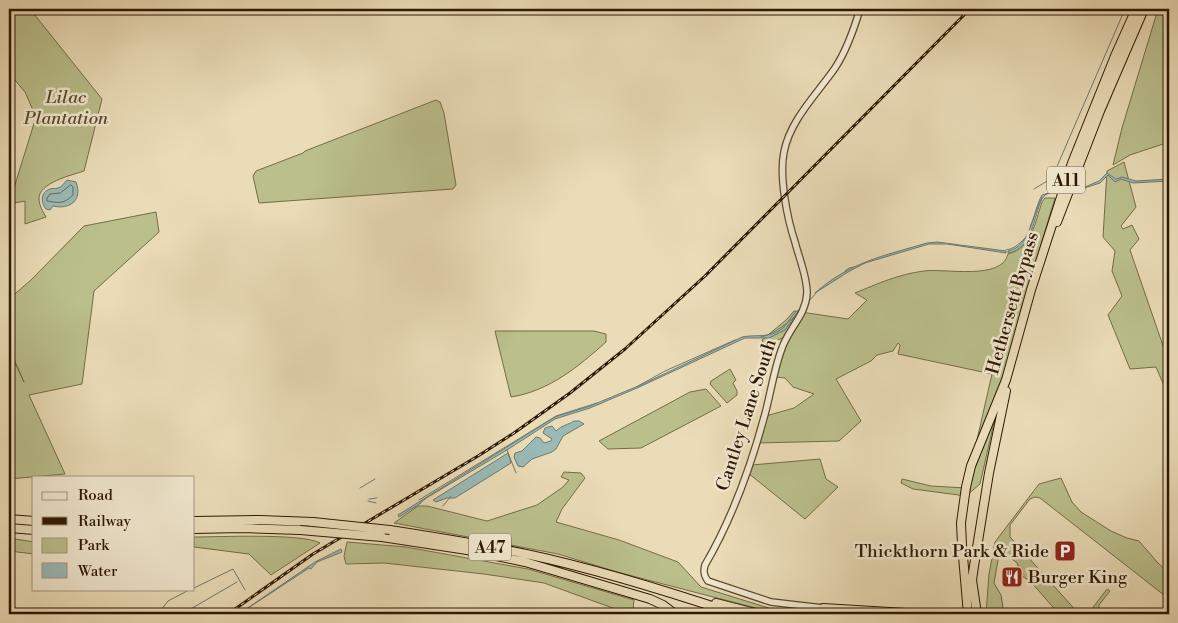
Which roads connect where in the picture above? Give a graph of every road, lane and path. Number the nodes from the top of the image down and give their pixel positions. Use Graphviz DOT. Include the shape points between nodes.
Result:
graph roads {
  1 [pos="860,9"];
  2 [pos="1136,9"];
  3 [pos="1144,9"];
  4 [pos="9,520"];
  5 [pos="32,521"];
  6 [pos="195,521"];
  7 [pos="9,528"];
  8 [pos="195,529"];
  9 [pos="32,530"];
  10 [pos="588,569"];
  11 [pos="9,610"];
  12 [pos="824,611"];
  13 [pos="12,614"];
  14 [pos="675,614"];
  15 [pos="736,614"];
  16 [pos="759,614"];
  17 [pos="923,614"];
  18 [pos="968,614"];
  19 [pos="977,614"];
  1 -- 12 [label="street, Cantley Lane South" via="844,52 792,129 784,152 786,198 806,285 806,298 801,315 782,347 746,474 704,573 708,581 757,598"];
  2 -- 18 [label="highway, Hethersett Bypass / A11" via="1072,163 1006,380 971,466 961,523"];
  3 -- 19 [label="highway, Hethersett Bypass / A11" via="1056,225 1008,382 989,472 972,580"];
  4 -- 5 [label="highway"];
  6 -- 10 [label="highway, A47, bridge" via="313,522 390,530 526,554"];
  7 -- 9 [label="highway"];
  8 -- 14 [label="highway, A47, bridge" via="300,530 382,537 467,550 525,562 650,599"];
  10 -- 15 [label="highway, A47"];
  10 -- 16 [label="highway, A47"];
  11 -- 13 [label="street"];
  12 -- 17 [label="highway"];
}
